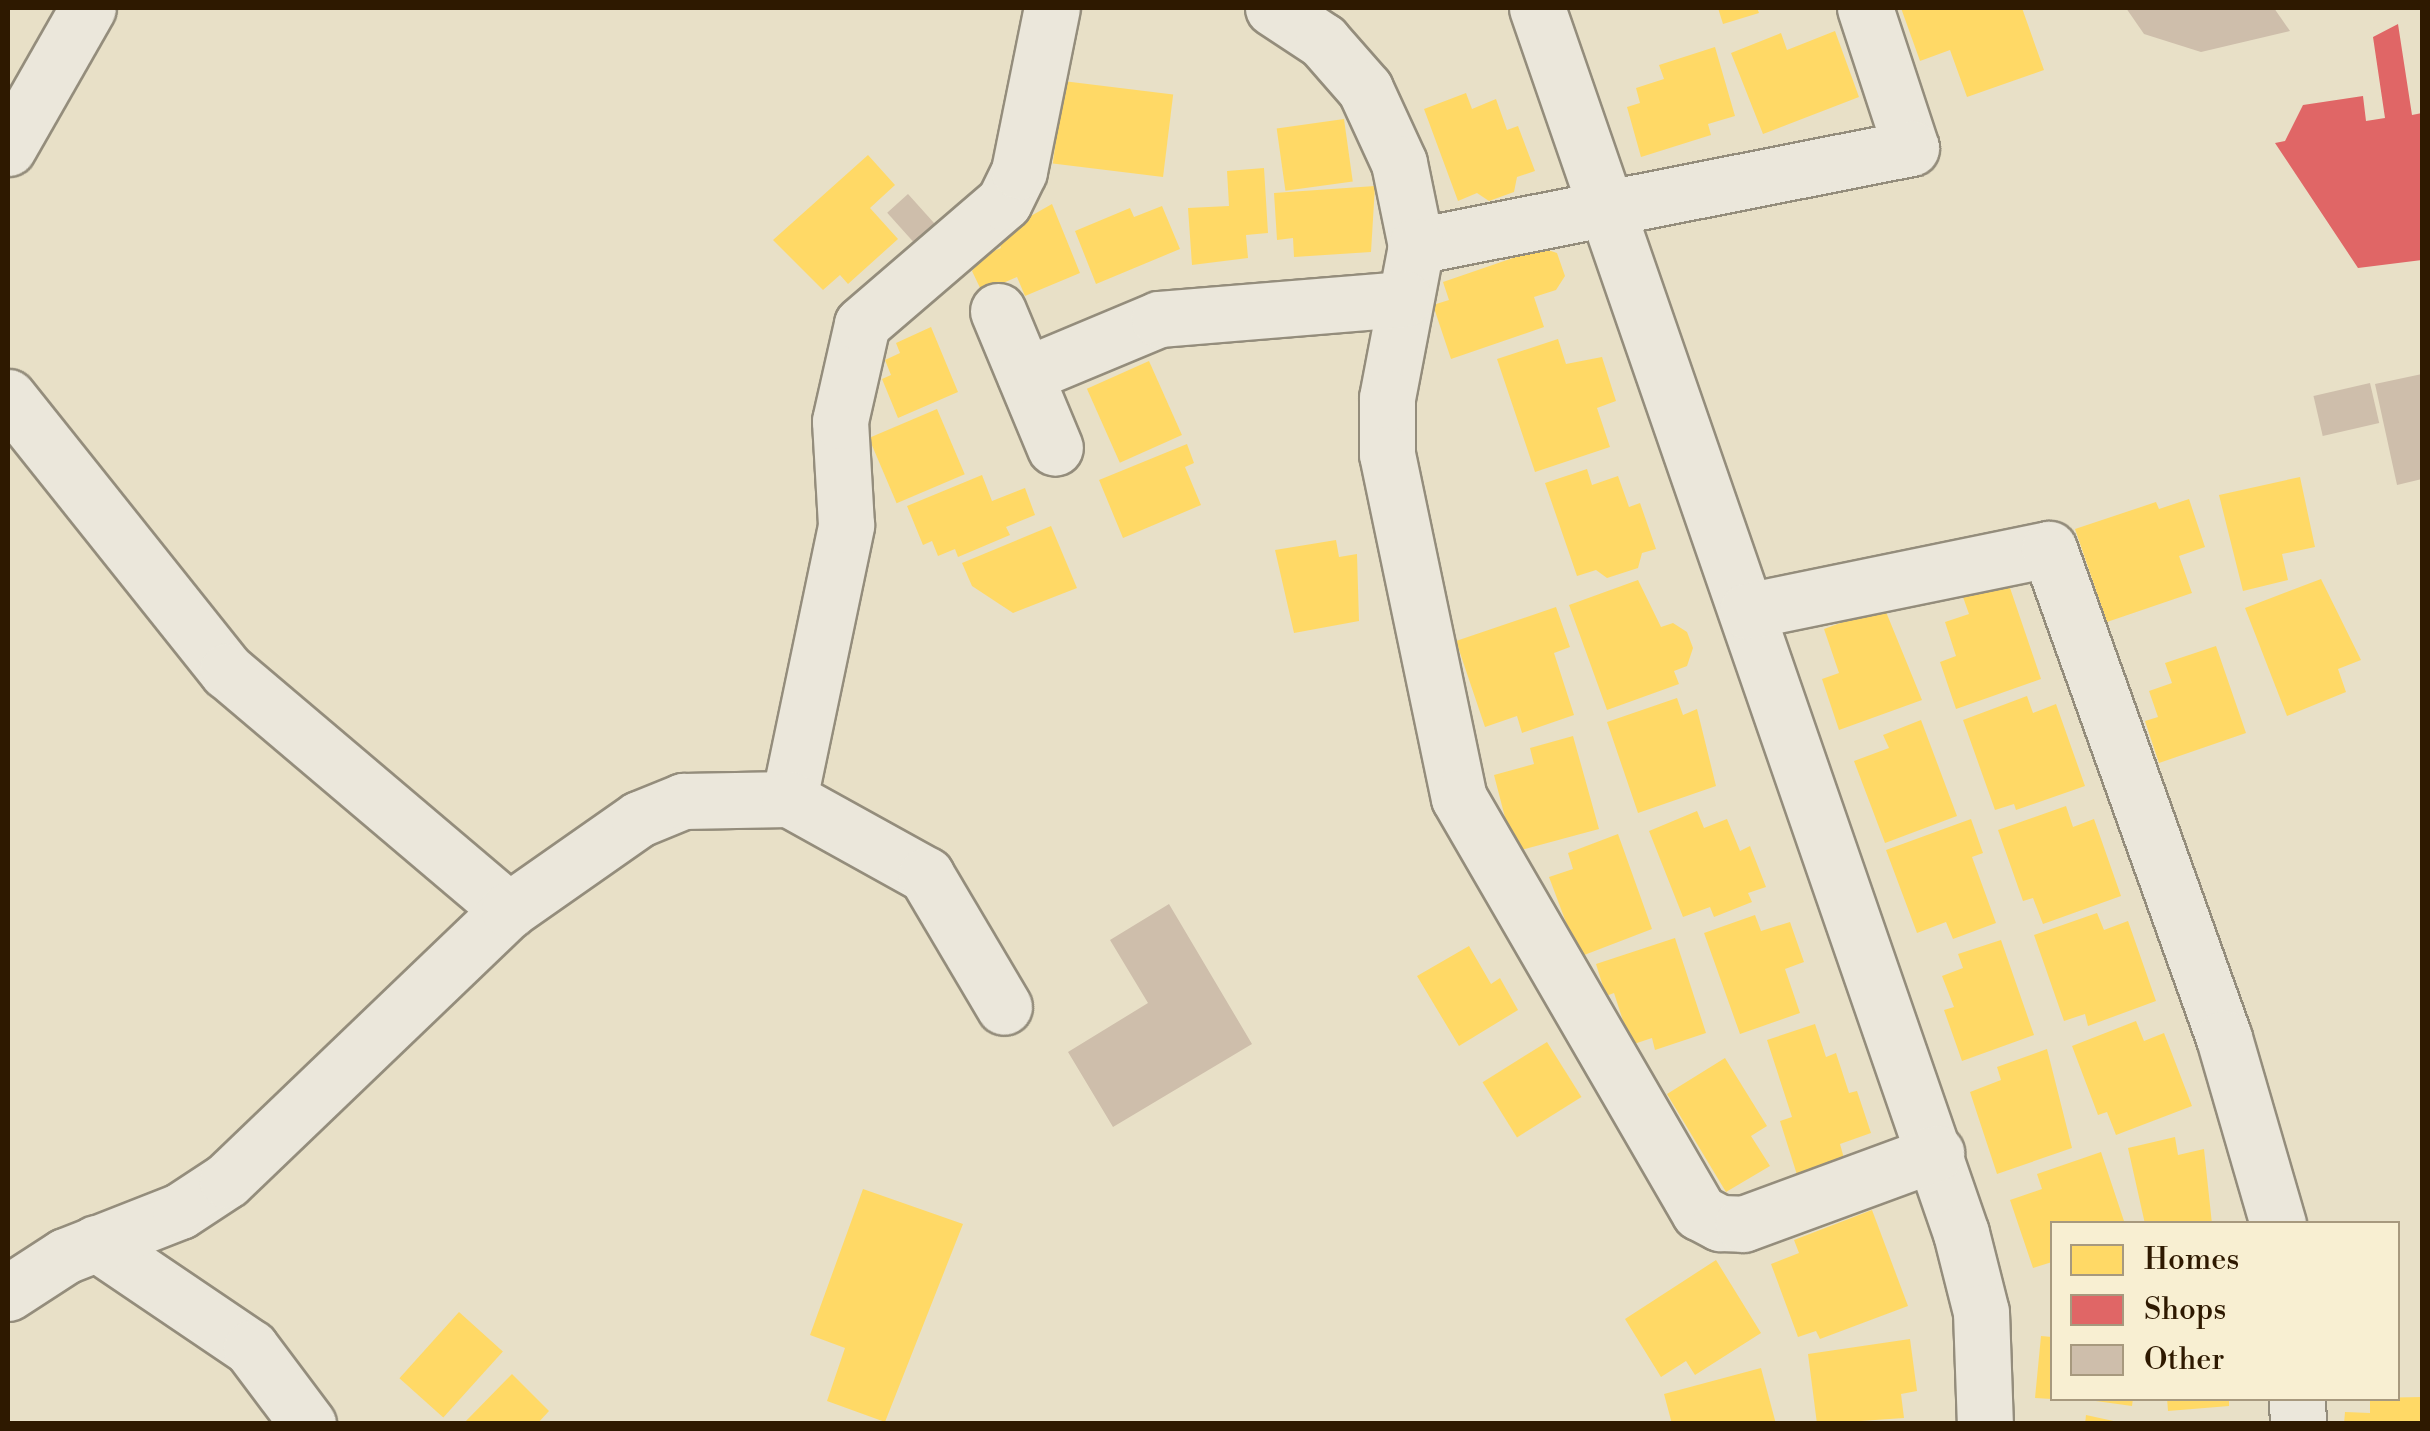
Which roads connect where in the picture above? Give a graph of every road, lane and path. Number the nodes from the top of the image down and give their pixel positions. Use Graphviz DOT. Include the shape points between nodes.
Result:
graph roads {
  1 [pos="88,8"];
  2 [pos="1052,8"];
  3 [pos="1273,8"];
  4 [pos="1537,8"];
  5 [pos="1864,8"];
  6 [pos="8,148"];
  7 [pos="1608,208"];
  8 [pos="1416,246"];
  9 [pos="1404,299"];
  10 [pos="998,310"];
  11 [pos="1024,375"];
  12 [pos="8,397"];
  13 [pos="1055,448"];
  14 [pos="1747,611"];
  15 [pos="789,799"];
  16 [pos="509,910"];
  17 [pos="1004,1007"];
  18 [pos="1936,1154"];
  19 [pos="2277,1221"];
  20 [pos="96,1244"];
  21 [pos="8,1293"];
  22 [pos="308,1424"];
  23 [pos="1985,1424"];
  1 -- 6 [label="street"];
  2 -- 15 [label="street" via="1019,171 1004,202 862,324 840,422 846,524"];
  3 -- 8 [label="street" via="1323,41 1372,100 1399,163"];
  4 -- 7 [label="street"];
  5 -- 7 [label="street" via="1911,148"];
  7 -- 8 [label="street"];
  7 -- 14 [label="street"];
  8 -- 9 [label="street"];
  9 -- 11 [label="street" via="1159,319"];
  9 -- 18 [label="street" via="1387,398 1386,454 1459,798 1699,1212 1720,1223 1743,1224"];
  10 -- 11 [label="street"];
  11 -- 13 [label="street"];
  12 -- 16 [label="street" via="227,672"];
  14 -- 18 [label="street"];
  14 -- 19 [label="street" via="2049,549 2224,1038"];
  15 -- 16 [label="street" via="683,801 639,819"];
  15 -- 17 [label="street" via="926,874"];
  16 -- 20 [label="street" via="228,1180 180,1211"];
  18 -- 23 [label="street" via="1981,1312"];
  20 -- 21 [label="street"];
  20 -- 22 [label="street" via="251,1348"];
}
